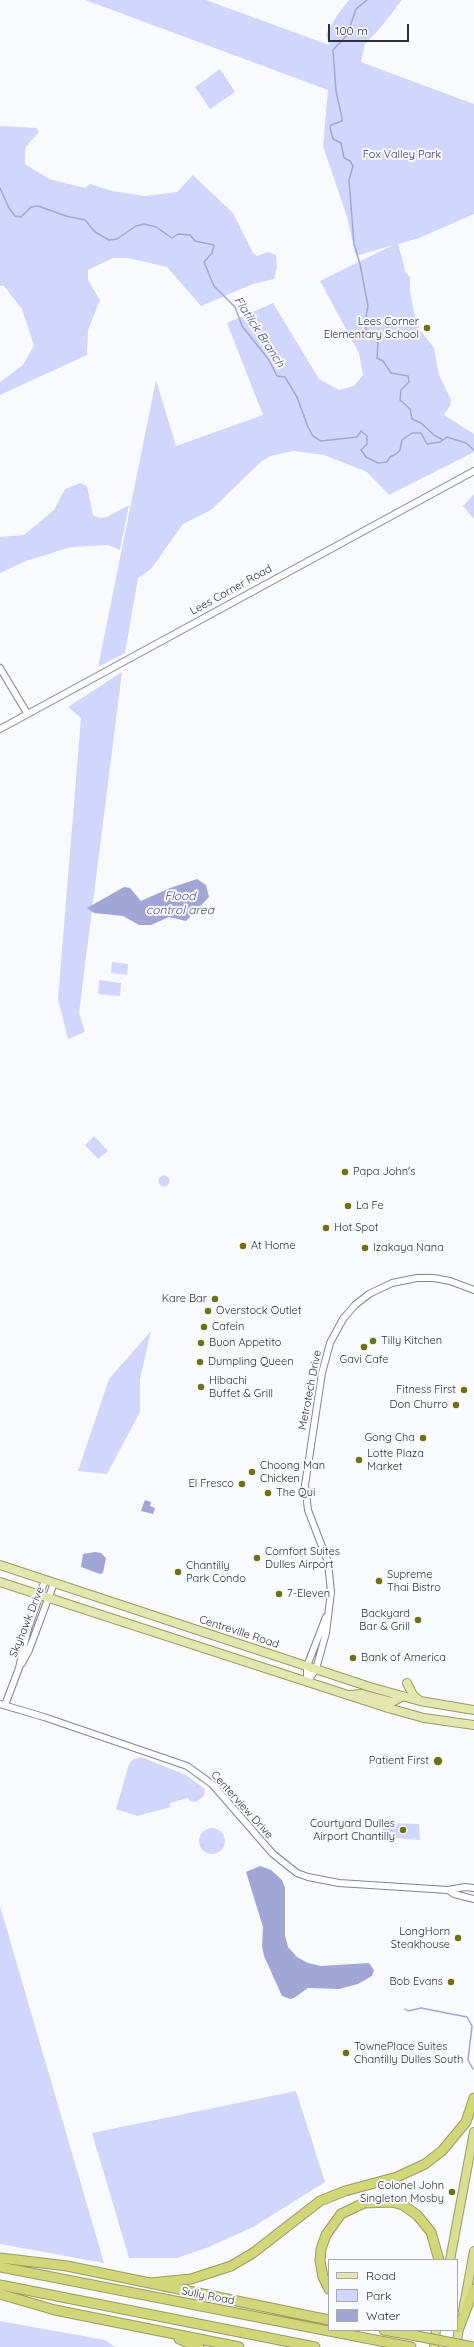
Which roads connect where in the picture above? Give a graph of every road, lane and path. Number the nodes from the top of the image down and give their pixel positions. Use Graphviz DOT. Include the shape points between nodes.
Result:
graph roads {
  1 [pos="474,471"];
  2 [pos="0,668"];
  3 [pos="27,713"];
  4 [pos="0,730"];
  5 [pos="474,1290"];
  6 [pos="0,1565"];
  7 [pos="45,1580"];
  8 [pos="0,1582"];
  9 [pos="54,1583"];
  10 [pos="39,1596"];
  11 [pos="49,1599"];
  12 [pos="329,1610"];
  13 [pos="307,1666"];
  14 [pos="19,1668"];
  15 [pos="316,1669"];
  16 [pos="306,1682"];
  17 [pos="407,1683"];
  18 [pos="348,1695"];
  19 [pos="403,1696"];
  20 [pos="420,1701"];
  21 [pos="3,1704"];
  22 [pos="474,1710"];
  23 [pos="474,1726"];
  24 [pos="474,1888"];
  25 [pos="448,1890"];
  26 [pos="474,1899"];
  27 [pos="474,2098"];
  28 [pos="474,2132"];
  29 [pos="474,2251"];
  30 [pos="0,2258"];
  31 [pos="439,2259"];
  32 [pos="450,2259"];
  33 [pos="0,2267"];
  34 [pos="150,2283"];
  35 [pos="0,2285"];
  36 [pos="328,2287"];
  37 [pos="474,2289"];
  38 [pos="0,2294"];
  39 [pos="328,2320"];
  40 [pos="459,2328"];
  41 [pos="156,2330"];
  42 [pos="328,2331"];
  43 [pos="329,2331"];
  44 [pos="390,2331"];
  45 [pos="394,2331"];
  46 [pos="436,2331"];
  47 [pos="402,2333"];
  48 [pos="199,2347"];
  49 [pos="239,2347"];
  50 [pos="315,2347"];
  51 [pos="411,2347"];
  52 [pos="434,2347"];
  53 [pos="456,2347"];
  54 [pos="473,2347"];
  1 -- 3 [label="street, Lees Corner Road" via="187,626 140,655"];
  2 -- 3 [label="street"];
  3 -- 4 [label="street, Lees Corner Road"];
  5 -- 12 [label="street, Metrotech Drive" via="434,1278 417,1278 392,1283 362,1300 346,1315 333,1334 324,1361 305,1485 308,1510 328,1562 331,1580"];
  6 -- 7 [label="main road, Centreville Road"];
  7 -- 9 [label="main road, Centreville Road"];
  7 -- 10 [label="street, Skyhawk Drive"];
  8 -- 10 [label="main road"];
  9 -- 11 [label="street, Skyhawk Drive"];
  9 -- 13 [label="main road, Centreville Road"];
  10 -- 11 [label="main road"];
  10 -- 14 [label="street, Skyhawk Drive"];
  11 -- 14 [label="street, Skyhawk Drive"];
  11 -- 16 [label="main road"];
  12 -- 13 [label="street, Metrotech Drive"];
  12 -- 15 [label="street, Metrotech Drive" via="326,1633"];
  13 -- 15 [label="main road, Centreville Road"];
  13 -- 16 [label="street, Metrotech Drive"];
  14 -- 21 [label="street, Skyhawk Drive"];
  15 -- 16 [label="street, Metrotech Drive"];
  15 -- 19 [label="main road, Centreville Road"];
  16 -- 18 [label="main road"];
  17 -- 20 [label="main road" via="413,1695"];
  18 -- 19 [label="main road" via="362,1694 392,1702"];
  18 -- 23 [label="main road" via="424,1718"];
  19 -- 20 [label="main road, Centreville Road"];
  20 -- 22 [label="main road, Centreville Road"];
  21 -- 25 [label="street, Centerview Drive" via="166,1757 194,1770 222,1795 273,1854 297,1873 334,1882"];
  24 -- 25 [label="street, Centerview Drive" via="460,1887"];
  25 -- 26 [label="street, Centerview Drive"];
  27 -- 34 [label="highway" via="466,2122 442,2151 425,2164 396,2177 345,2191 320,2201 253,2253 231,2266 197,2278"];
  28 -- 32 [label="highway"];
  29 -- 40 [label="highway"];
  30 -- 34 [label="highway" via="64,2265"];
  31 -- 36 [label="highway" via="431,2232 408,2208 381,2200 364,2203 341,2214 326,2235 320,2261"];
  33 -- 42 [label="highway, Sully Road"];
  34 -- 39 [label="highway"];
  35 -- 50 [label="highway"];
  37 -- 40 [label="highway"];
  38 -- 41 [label="highway" via="55,2310"];
  40 -- 53 [label="highway"];
  41 -- 48 [label="highway"];
  41 -- 49 [label="highway"];
  43 -- 51 [label="highway, Sully Road"];
  44 -- 47 [label="highway"];
  45 -- 47 [label="highway"];
  46 -- 52 [label="highway"];
  47 -- 54 [label="highway, bridge"];
}
